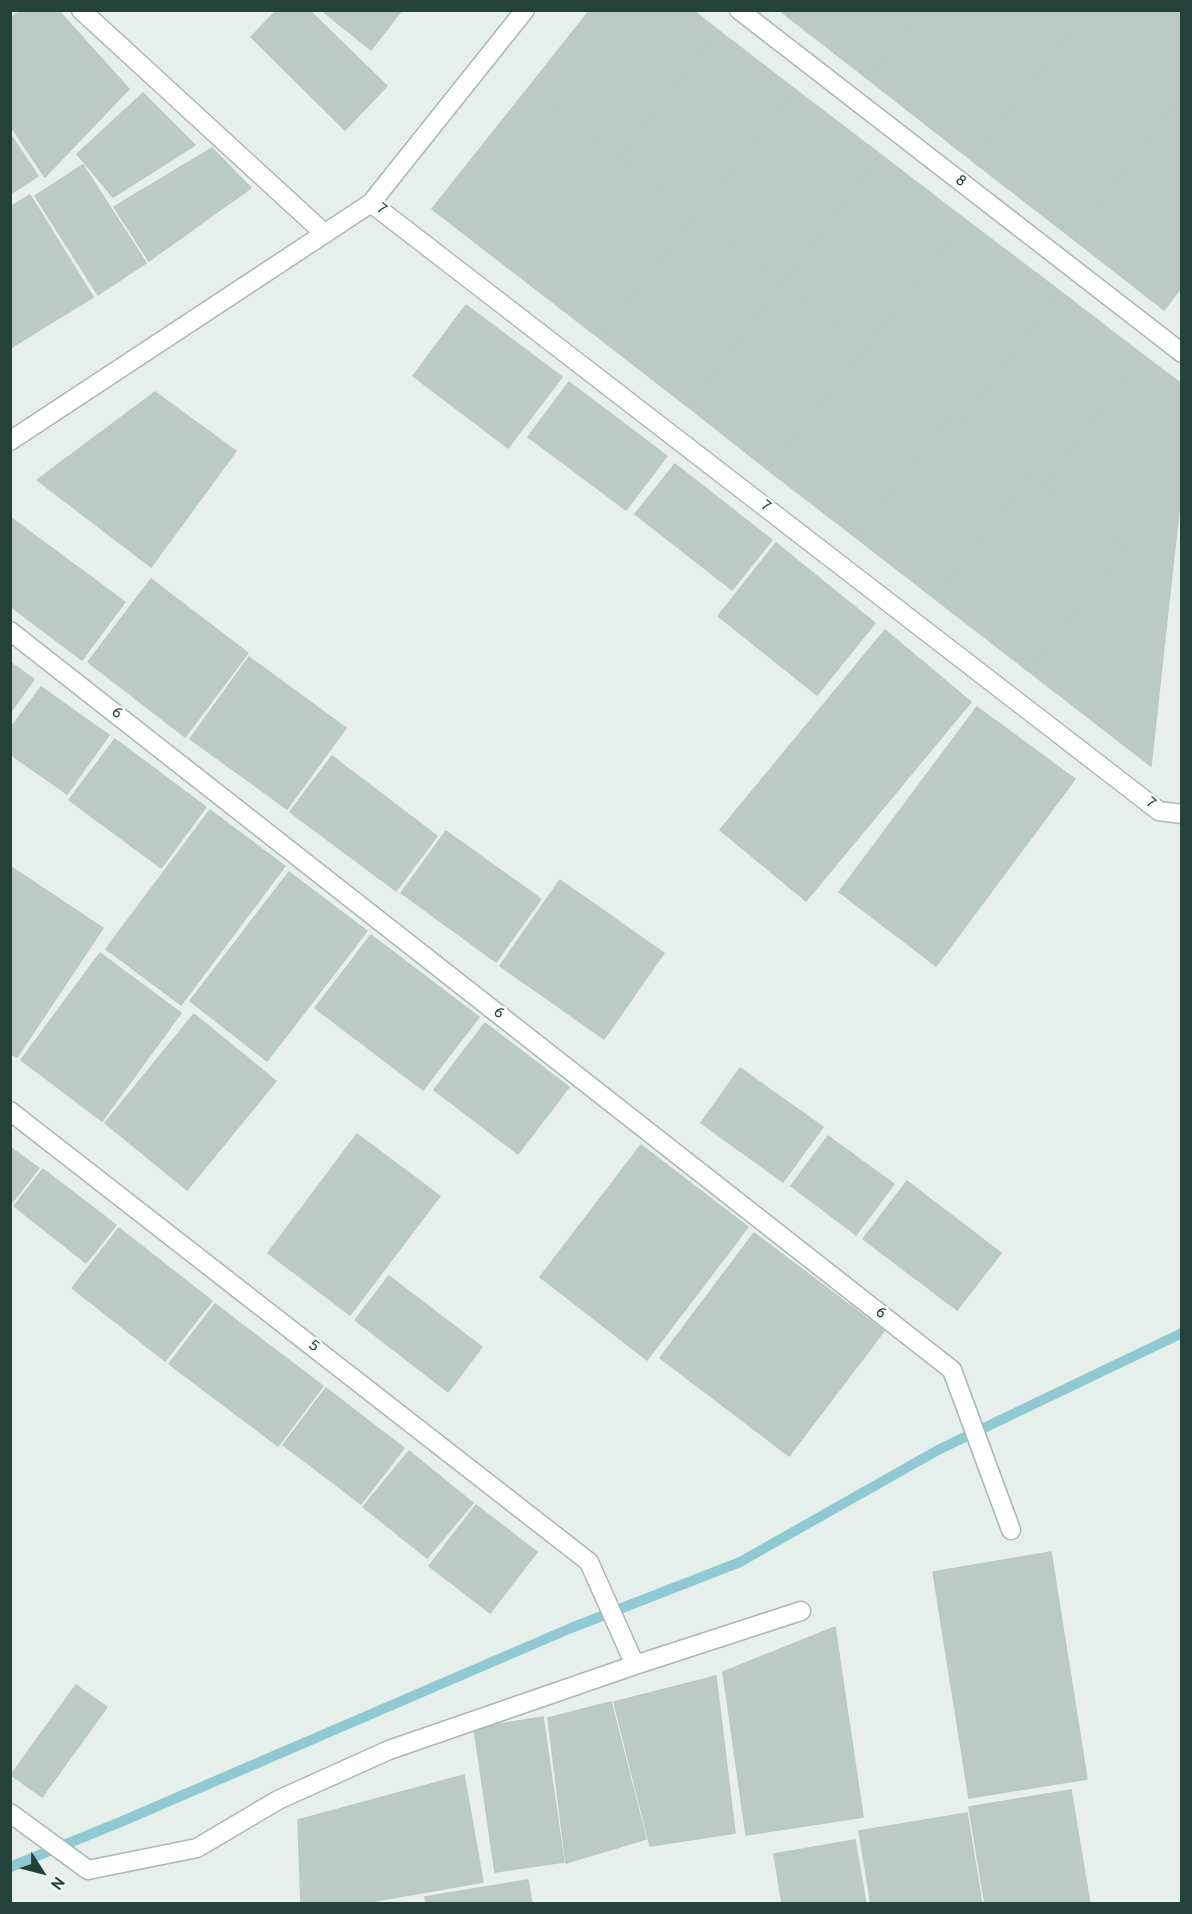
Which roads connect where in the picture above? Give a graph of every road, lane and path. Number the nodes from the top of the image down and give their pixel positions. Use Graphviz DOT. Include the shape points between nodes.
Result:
graph roads {
  1 [pos="81,10"];
  2 [pos="525,10"];
  3 [pos="739,10"];
  4 [pos="371,203"];
  5 [pos="325,234"];
  6 [pos="1182,353"];
  7 [pos="10,441"];
  8 [pos="10,631"];
  9 [pos="1182,814"];
  10 [pos="10,1111"];
  11 [pos="1011,1530"];
  12 [pos="801,1611"];
  13 [pos="635,1665"];
  14 [pos="10,1813"];
  1 -- 5 [label="street"];
  2 -- 4 [label="street"];
  3 -- 6 [label="street, 8"];
  4 -- 5 [label="street"];
  4 -- 9 [label="street, 7" via="1159,812"];
  5 -- 7 [label="street"];
  8 -- 11 [label="street, 6" via="952,1370"];
  10 -- 13 [label="street, 5" via="589,1562"];
  12 -- 13 [label="street"];
  13 -- 14 [label="street" via="389,1750 278,1800 197,1848 87,1870"];
}
